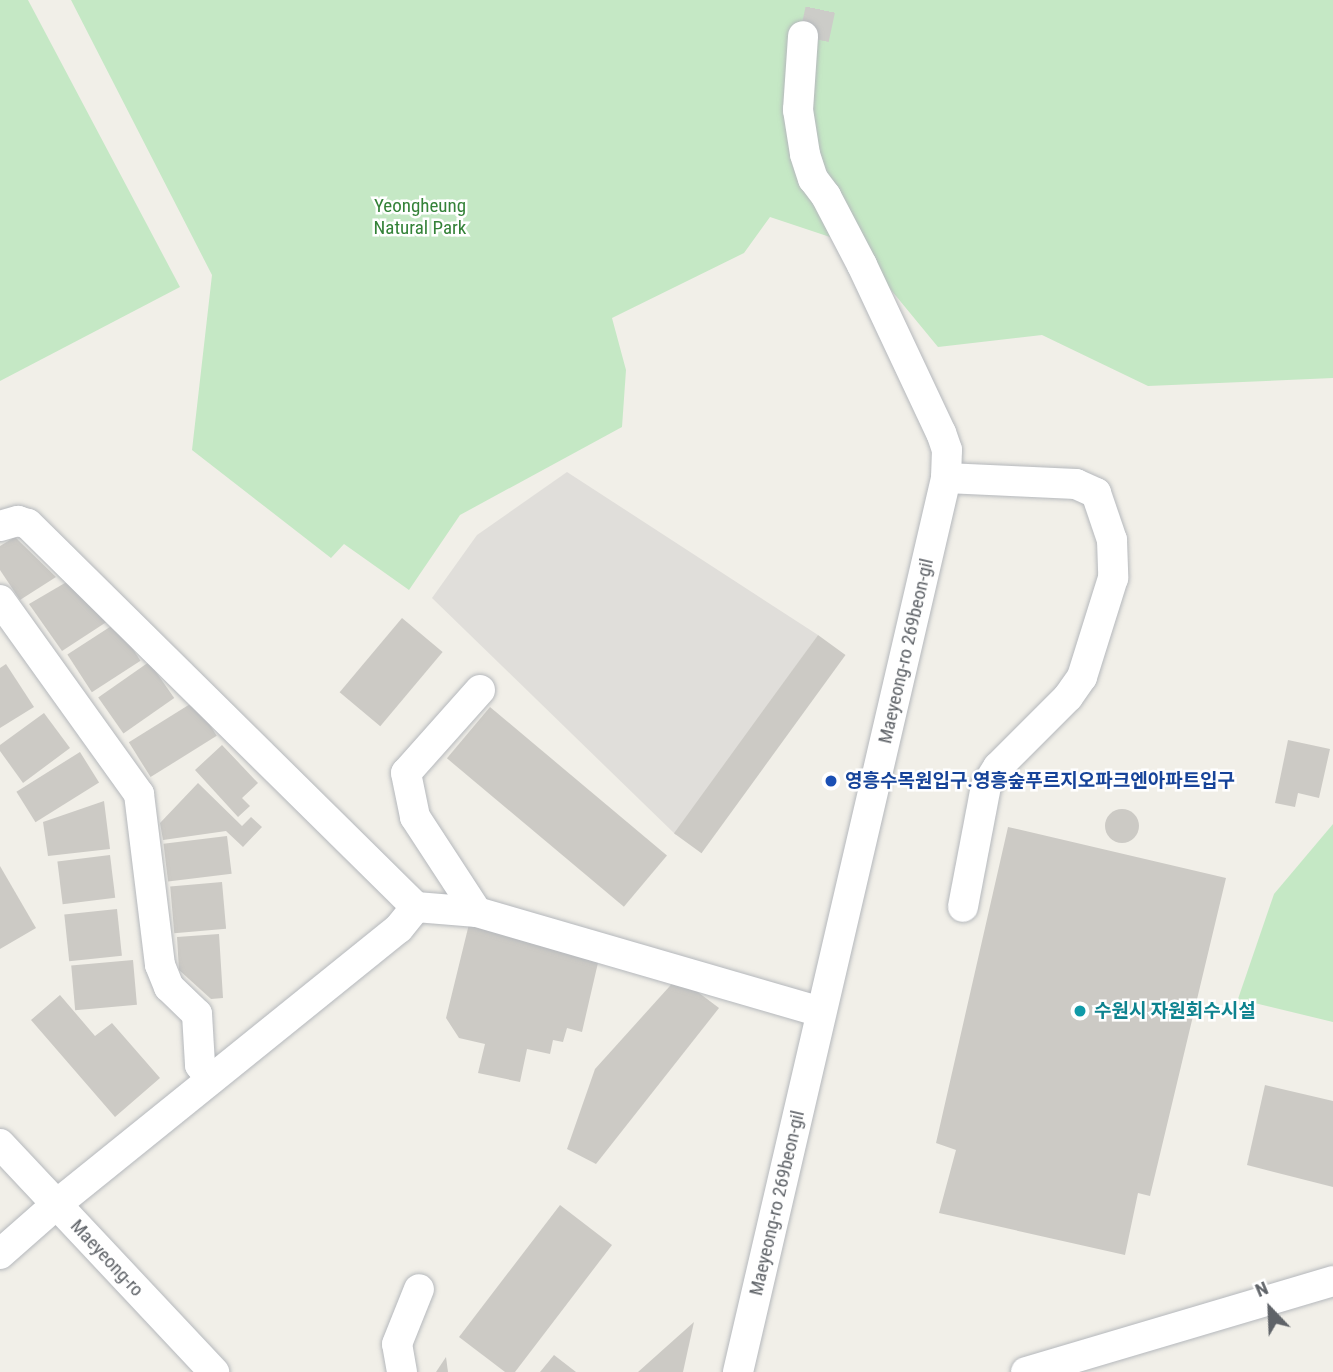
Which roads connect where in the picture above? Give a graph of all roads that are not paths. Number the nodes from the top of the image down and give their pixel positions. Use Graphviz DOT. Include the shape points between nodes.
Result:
graph roads {
  1 [pos="809,38"];
  2 [pos="946,478"];
  3 [pos="0,526"];
  4 [pos="0,600"];
  5 [pos="480,690"];
  6 [pos="416,907"];
  7 [pos="963,907"];
  8 [pos="477,912"];
  9 [pos="821,1012"];
  10 [pos="211,1079"];
  11 [pos="0,1144"];
  12 [pos="57,1204"];
  13 [pos="0,1254"];
  14 [pos="1333,1281"];
  15 [pos="419,1289"];
  16 [pos="214,1372"];
  17 [pos="402,1372"];
  18 [pos="738,1372"];
  19 [pos="1026,1372"];
  1 -- 2 [label="street, Maeyeong-ro 269beon-gil" via="811,121 826,195 940,433 947,450"];
  2 -- 7 [label="street" via="1076,484 1096,493 1112,540 1113,578 1082,677 998,767 986,786"];
  2 -- 9 [label="street, Maeyeong-ro 269beon-gil"];
  3 -- 6 [label="street" via="18,521 28,524"];
  4 -- 10 [label="street" via="139,794 160,965 169,987 197,1014 201,1065"];
  5 -- 8 [label="street" via="406,773 415,817"];
  6 -- 8 [label="street"];
  6 -- 10 [label="street" via="399,928"];
  8 -- 9 [label="street"];
  9 -- 18 [label="street, Maeyeong-ro 269beon-gil"];
  10 -- 12 [label="street"];
  11 -- 12 [label="street, Maeyeong-ro"];
  12 -- 13 [label="street"];
  12 -- 16 [label="street, Maeyeong-ro"];
  14 -- 19 [label="street"];
  15 -- 17 [label="street" via="397,1345"];
}
